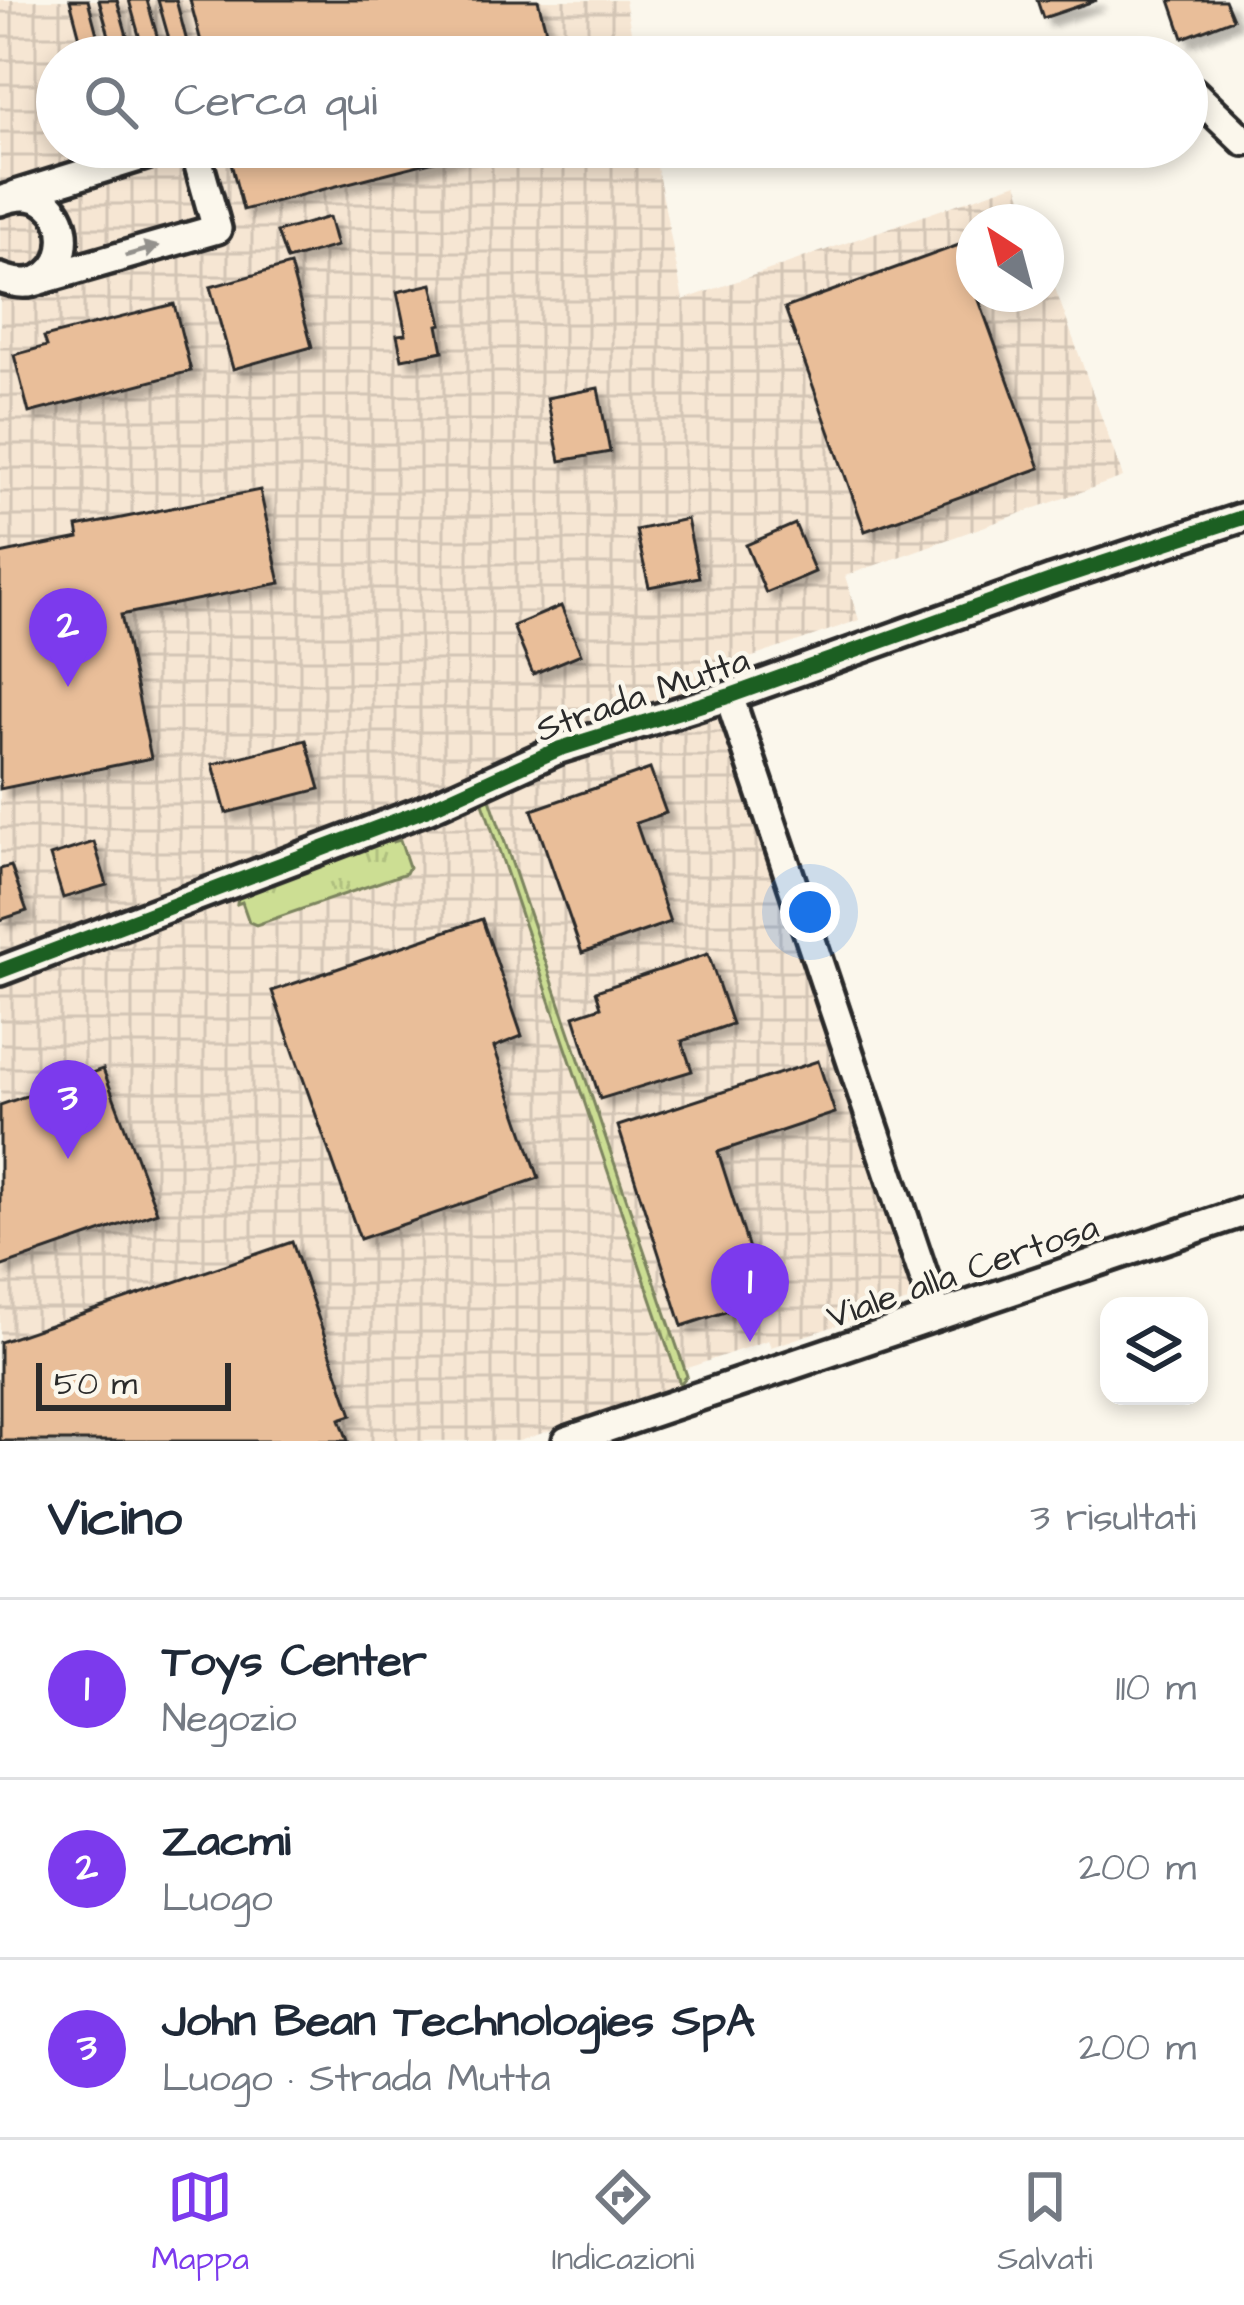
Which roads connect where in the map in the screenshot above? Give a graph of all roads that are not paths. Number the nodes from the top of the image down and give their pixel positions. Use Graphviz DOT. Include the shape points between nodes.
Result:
graph roads {
  1 [pos="1208,106"];
  2 [pos="1244,141"];
  3 [pos="98,168"];
  4 [pos="200,168"];
  5 [pos="4,199"];
  6 [pos="0,278"];
  7 [pos="29,283"];
  8 [pos="1244,517"];
  9 [pos="729,696"];
  10 [pos="0,970"];
  11 [pos="1244,1212"];
  12 [pos="937,1316"];
  13 [pos="567,1441"];
  1 -- 2 [label="street"];
  3 -- 5 [label="street"];
  7 -- 4 [label="street, one-way" via="217,230"];
  5 -- 7 [label="street" via="25,196 50,206 64,230 61,258"];
  6 -- 7 [label="street"];
  8 -- 9 [label="street, Strada Mutta"];
  9 -- 10 [label="street, Strada Mutta" via="559,749 427,809"];
  9 -- 12 [label="street"];
  11 -- 12 [label="street, Viale alla Certosa"];
  12 -- 13 [label="street, Viale alla Certosa"];
}
